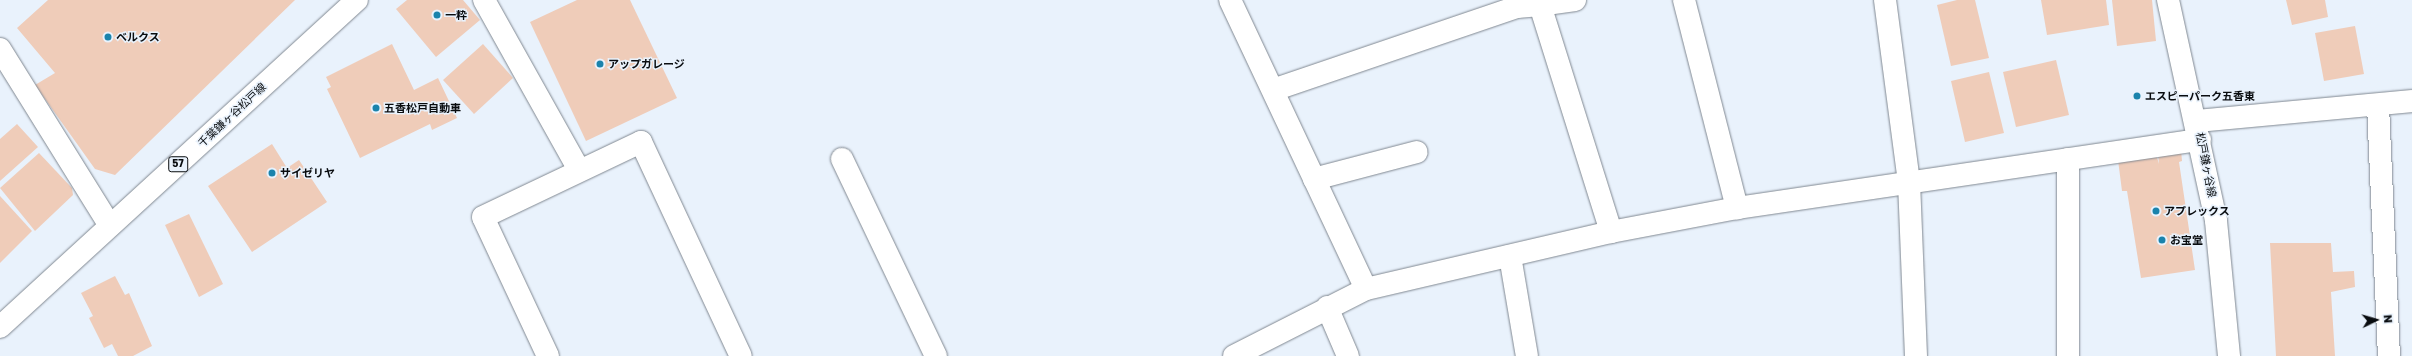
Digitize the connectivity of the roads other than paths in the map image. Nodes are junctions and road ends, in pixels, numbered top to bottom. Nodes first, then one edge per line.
1 (357, 0) edge
2 (484, 0) edge
3 (1230, 0) edge
4 (1575, 0) edge
5 (1684, 0) edge
6 (1885, 0) edge
7 (2168, 0) edge
8 (1540, 5) junction
9 (0, 49) edge
10 (1273, 90) junction
11 (2412, 101) edge
12 (2378, 105) junction
13 (2199, 130) junction
14 (1417, 152) dead end
15 (842, 159) dead end
16 (2068, 159) junction
17 (579, 170) junction
18 (1314, 180) junction
19 (1909, 182) junction
20 (1736, 208) junction
21 (110, 226) junction
22 (1611, 232) junction
23 (1510, 256) junction
24 (1366, 289) junction
25 (1327, 307) junction
26 (0, 327) edge
27 (548, 356) edge
28 (741, 356) edge
29 (936, 356) edge
30 (1234, 356) edge
31 (1348, 356) edge
32 (1527, 356) edge
33 (1916, 356) edge
34 (2068, 356) edge
35 (2229, 356) edge
36 (2389, 356) edge

1 - 21 street, 千葉鎌ヶ谷松戸線 / 57
2 - 17 street
3 - 10 street
4 - 8 street
5 - 20 street
6 - 19 street
7 - 13 street, 松戸鎌ヶ谷線
8 - 10 street
8 - 22 street
9 - 21 street
10 - 18 street
11 - 12 street
12 - 13 street
12 - 36 street
13 - 16 street
13 - 35 street, 松戸鎌ヶ谷線
14 - 18 street
15 - 29 street
16 - 19 street
16 - 34 street
17 - 27 street
17 - 28 street
18 - 24 street
19 - 20 street
19 - 33 street
20 - 22 street
21 - 26 street, 千葉鎌ヶ谷松戸線 / 57
22 - 23 street
23 - 24 street
23 - 32 street
24 - 25 street
25 - 30 street
25 - 31 street

